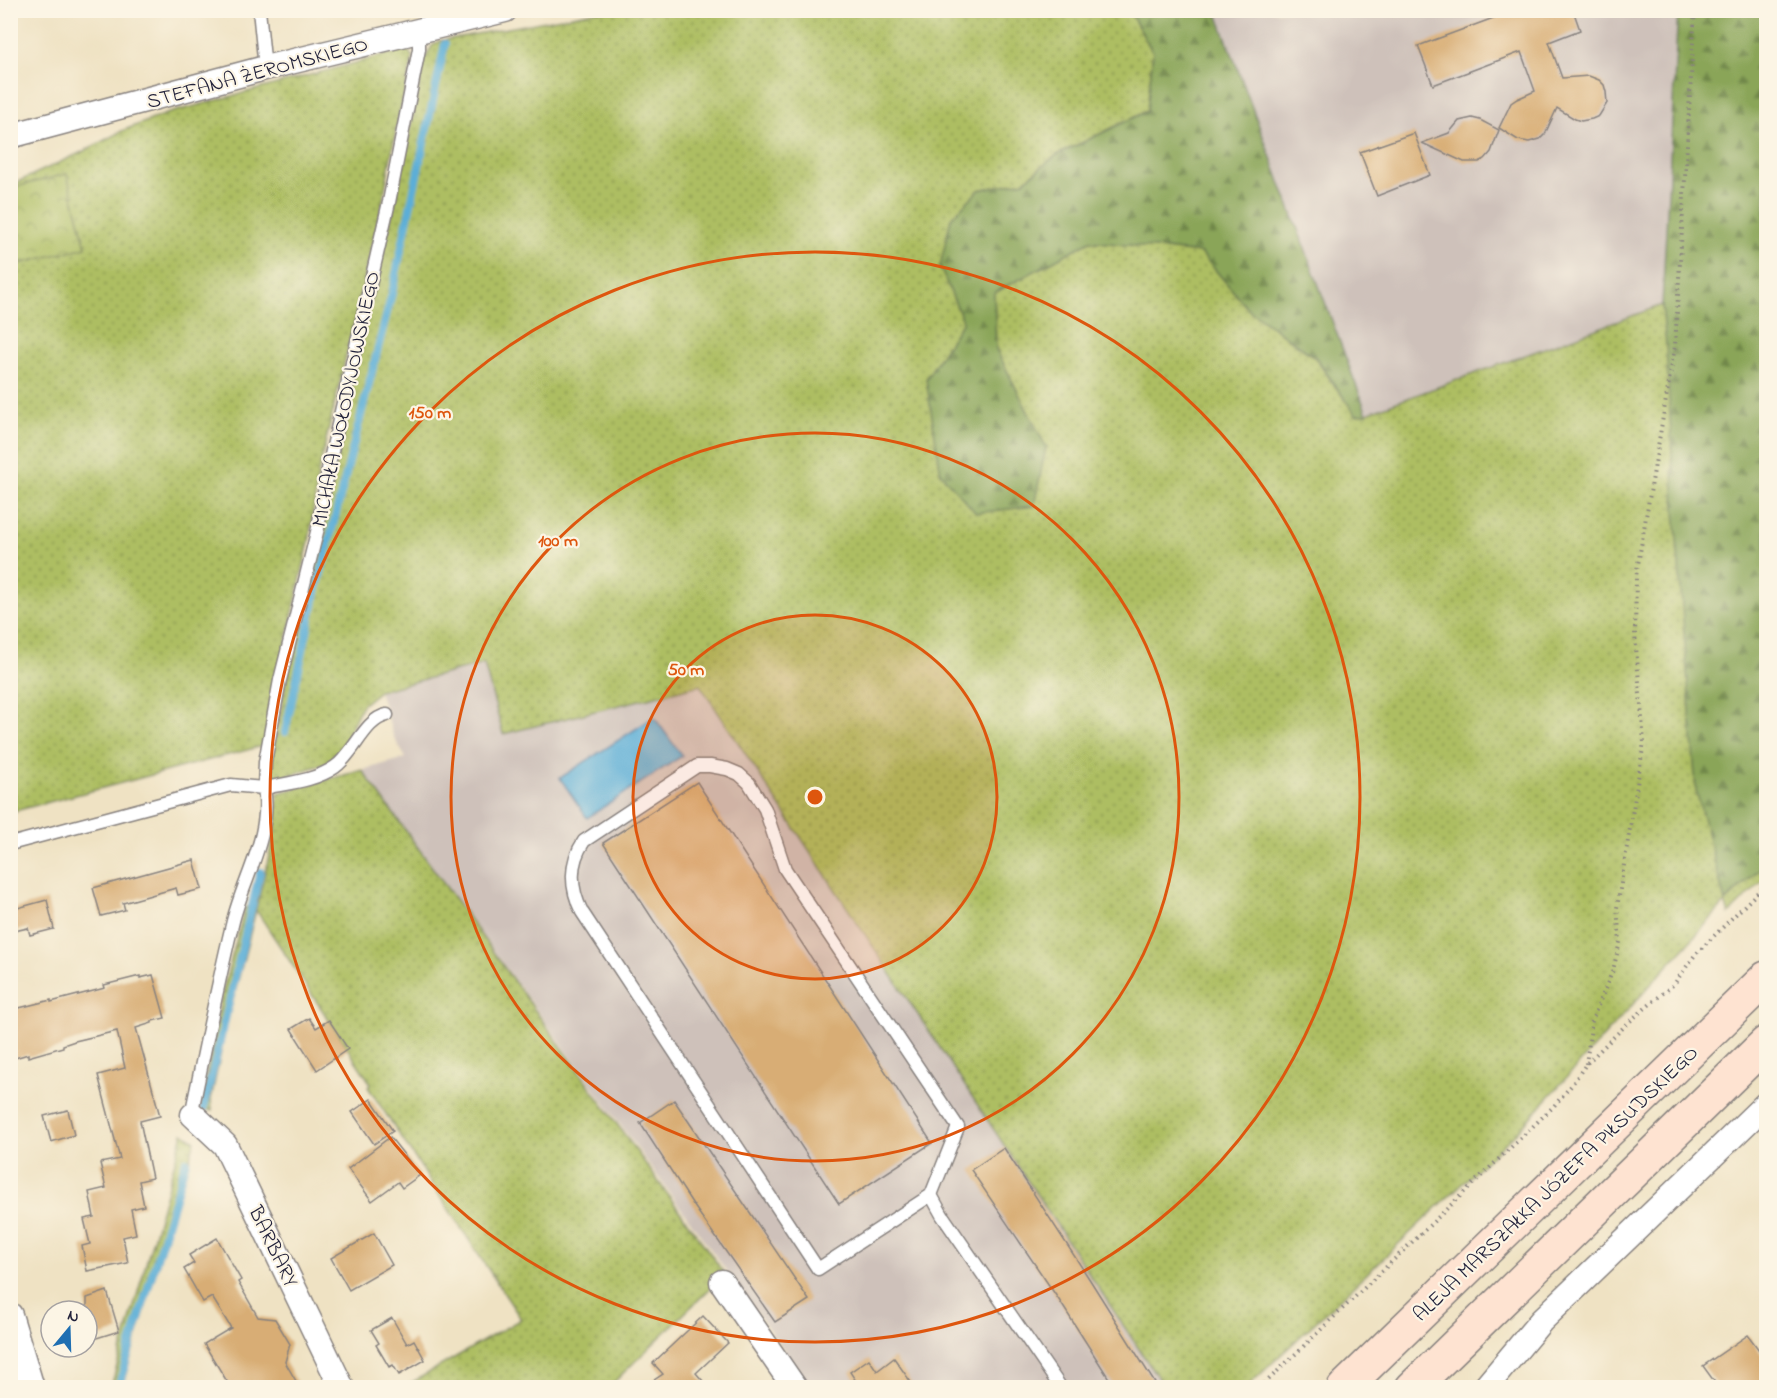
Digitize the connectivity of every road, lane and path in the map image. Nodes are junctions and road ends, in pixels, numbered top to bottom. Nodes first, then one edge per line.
1 (259, 10) edge
2 (505, 10) edge
3 (1695, 10) edge
4 (421, 20) edge
5 (265, 68) junction
6 (10, 136) edge
7 (387, 714) dead end
8 (264, 788) junction
9 (10, 843) edge
10 (1767, 884) edge
11 (1767, 978) edge
12 (1767, 1044) edge
13 (1586, 1064) junction
14 (1767, 1104) edge
15 (193, 1115) joint
16 (931, 1195) junction
17 (722, 1282) dead end
18 (10, 1315) edge
19 (33, 1388) edge
20 (342, 1388) edge
21 (795, 1388) edge
22 (1061, 1388) edge
23 (1260, 1388) edge
24 (1344, 1388) edge
25 (1413, 1388) edge
26 (1485, 1388) edge

1 - 5 lane
2 - 4 street, STEFANA ŻEROMSKIEGO
3 - 13 path
4 - 5 street, STEFANA ŻEROMSKIEGO
4 - 8 lane, MICHAŁA WOŁODYJOWSKIEGO
5 - 6 street, STEFANA ŻEROMSKIEGO
7 - 8 lane
8 - 9 lane
8 - 15 lane, MICHAŁA WOŁODYJOWSKIEGO
10 - 13 path
11 - 24 main road, ALEJA MARSZAŁKA JÓZEFA PIŁSUDSKIEGO
12 - 25 main road
13 - 23 path
14 - 26 street
15 - 20 street, BARBARY
16 - 16 lane
16 - 22 lane
17 - 21 street
18 - 19 street

